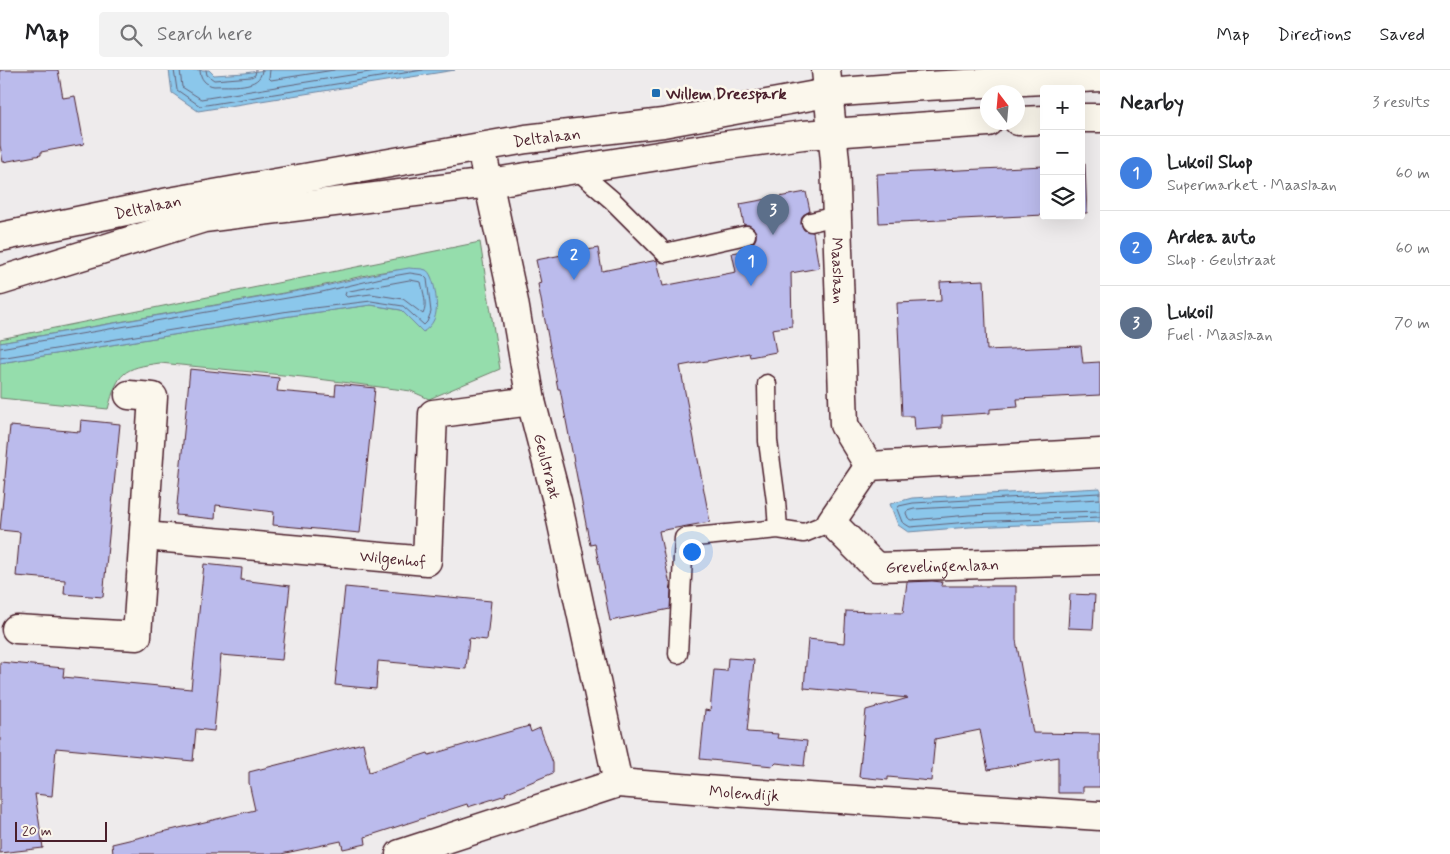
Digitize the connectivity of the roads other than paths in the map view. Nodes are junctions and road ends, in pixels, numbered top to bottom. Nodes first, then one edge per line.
1 (1100, 77) edge
2 (827, 81) edge
3 (1085, 118) edge
4 (1100, 118) edge
5 (1040, 120) edge
6 (1025, 121) edge
7 (980, 123) edge
8 (833, 134) junction
9 (481, 148) junction
10 (576, 169) junction
11 (489, 183) junction
12 (746, 235) dead end
13 (0, 237) edge
14 (0, 281) edge
15 (767, 384) dead end
16 (129, 395) dead end
17 (531, 401) junction
18 (1100, 454) edge
19 (870, 466) junction
20 (831, 522) junction
21 (778, 529) junction
22 (144, 536) junction
23 (1100, 561) edge
24 (16, 629) dead end
25 (678, 654) dead end
26 (618, 783) junction
27 (1100, 816) edge
28 (400, 854) edge

1 - 2 street, Deltalaan
2 - 8 street, Maaslaan
2 - 9 street, Deltalaan
3 - 4 street
5 - 6 street
7 - 8 street, Deltalaan
8 - 10 street, Deltalaan
8 - 19 street, Maaslaan
9 - 11 street, Geulstraat
9 - 13 street, Deltalaan
10 - 11 street, Deltalaan
10 - 12 lane
11 - 14 street, Deltalaan
11 - 17 street, Geulstraat
15 - 21 lane
16 - 22 street
17 - 22 street, Wilgenhof
17 - 26 street, Geulstraat
18 - 19 street
19 - 20 street
20 - 21 lane
20 - 23 street, Grevelingenlaan
21 - 25 lane
22 - 24 street
26 - 27 street, Molendijk
26 - 28 street, Molendijk

